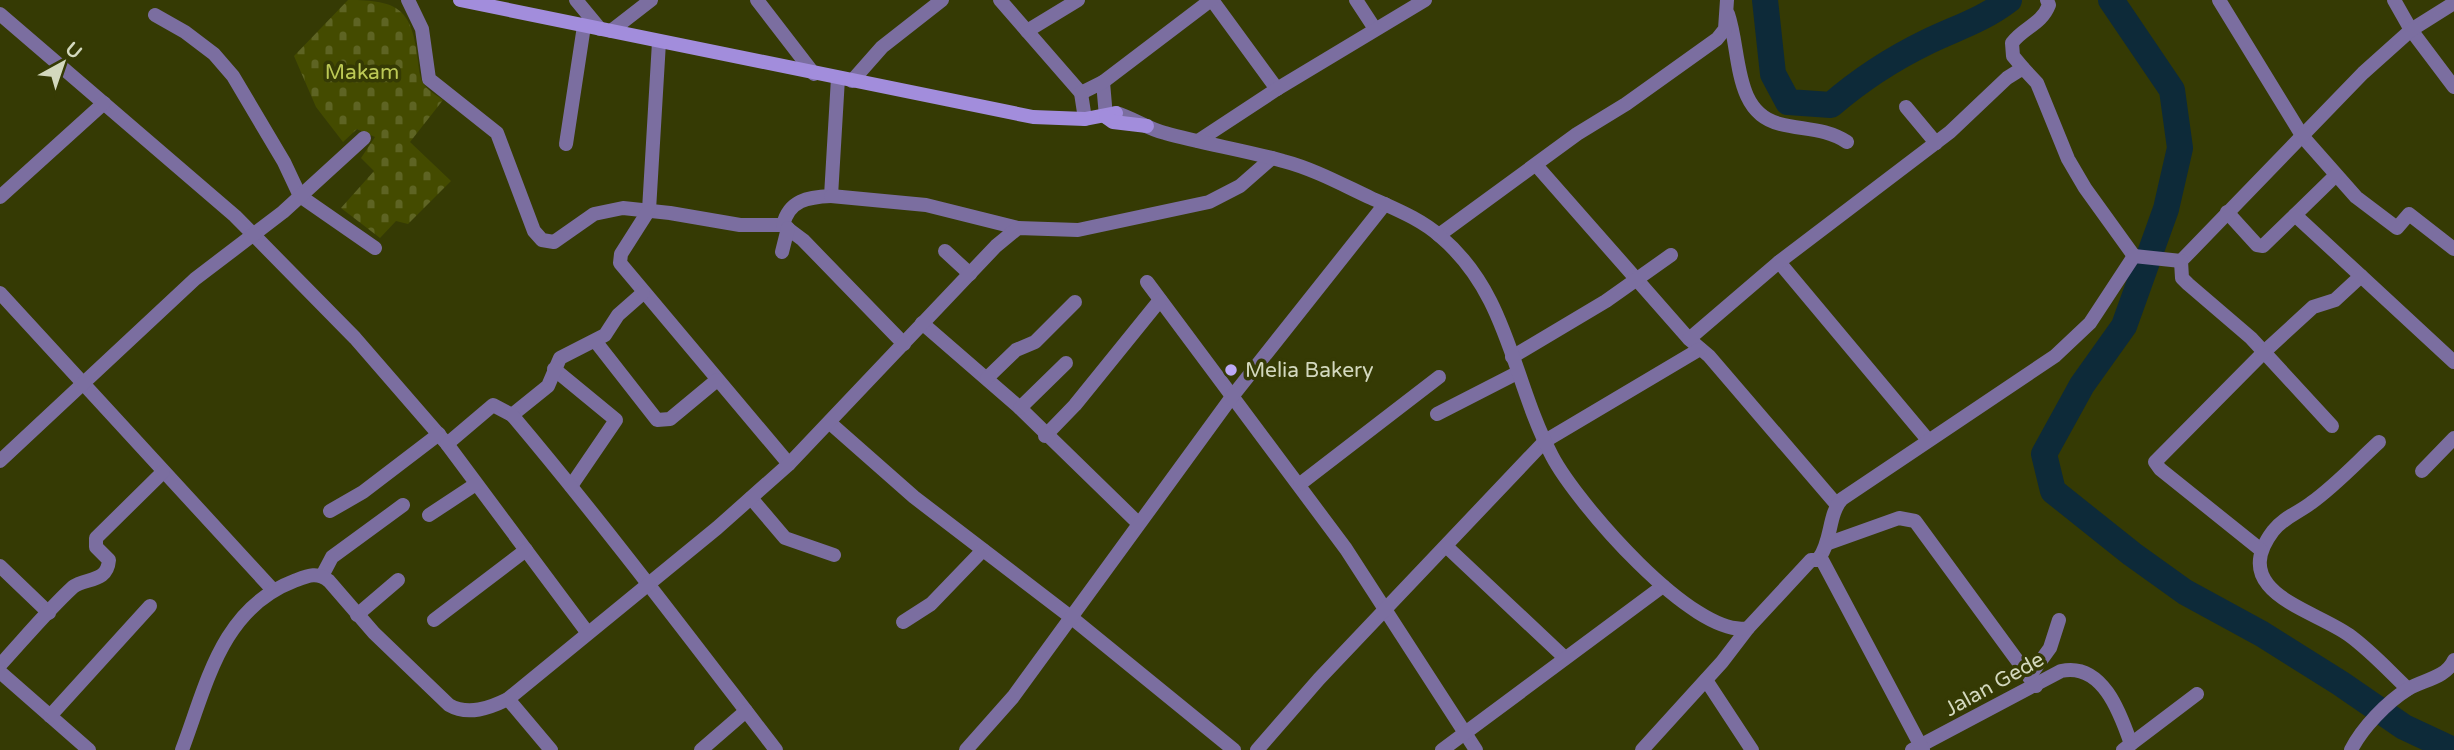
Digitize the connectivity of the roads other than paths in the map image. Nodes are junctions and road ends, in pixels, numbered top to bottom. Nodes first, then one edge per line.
1 (408, 0) edge
2 (460, 0) edge
3 (576, 0) edge
4 (651, 0) edge
5 (757, 0) edge
6 (942, 0) edge
7 (1000, 0) edge
8 (1078, 0) edge
9 (1211, 0) edge
10 (1356, 0) edge
11 (1425, 0) edge
12 (2047, 0) edge
13 (2219, 0) edge
14 (2394, 0) edge
15 (2454, 3) edge
16 (1727, 6) edge
17 (0, 14) edge
18 (634, 14) junction
19 (155, 15) dead end
20 (583, 26) junction
21 (1375, 29) junction
22 (605, 30) junction
23 (2411, 30) junction
24 (1027, 31) junction
25 (634, 36) junction
26 (659, 41) junction
27 (2023, 68) junction
28 (814, 74) junction
29 (845, 80) junction
30 (1103, 82) junction
31 (2454, 87) edge
32 (1277, 89) junction
33 (1081, 93) junction
34 (104, 103) junction
35 (1906, 107) dead end
36 (1111, 115) junction
37 (1085, 119) junction
38 (1147, 126) joint
39 (2303, 136) junction
40 (364, 138) dead end
41 (1198, 141) junction
42 (1847, 142) dead end
43 (1936, 143) junction
44 (566, 144) dead end
45 (1272, 158) junction
46 (1536, 165) junction
47 (2335, 176) junction
48 (300, 196) junction
49 (831, 196) junction
50 (0, 197) edge
51 (1385, 205) junction
52 (649, 210) junction
53 (2227, 212) junction
54 (2295, 215) junction
55 (786, 226) junction
56 (1018, 228) junction
57 (253, 233) junction
58 (1439, 235) junction
59 (375, 248) dead end
60 (2454, 248) edge
61 (945, 251) dead end
62 (782, 252) dead end
63 (1671, 255) dead end
64 (2136, 256) junction
65 (2177, 261) junction
66 (1779, 262) junction
67 (970, 274) junction
68 (2361, 276) junction
69 (1637, 279) junction
70 (1147, 282) dead end
71 (0, 293) edge
72 (642, 293) junction
73 (1160, 300) junction
74 (1075, 302) dead end
75 (922, 323) junction
76 (1689, 339) junction
77 (596, 342) junction
78 (904, 344) junction
79 (1700, 349) junction
80 (2264, 352) junction
81 (1512, 357) junction
82 (2454, 362) edge
83 (1066, 363) dead end
84 (554, 369) junction
85 (1517, 373) junction
86 (1439, 377) dead end
87 (987, 378) junction
88 (717, 380) junction
89 (83, 381) junction
90 (1231, 398) junction
91 (1020, 408) junction
92 (1437, 414) dead end
93 (512, 415) junction
94 (830, 423) junction
95 (2332, 426) dead end
96 (1045, 436) junction
97 (2454, 438) edge
98 (443, 439) junction
99 (1928, 440) junction
100 (1545, 441) junction
101 (2379, 442) dead end
102 (0, 461) edge
103 (789, 464) junction
104 (2422, 471) dead end
105 (163, 472) junction
106 (476, 484) junction
107 (1300, 484) junction
108 (571, 486) junction
109 (751, 498) junction
110 (403, 505) dead end
111 (1837, 505) junction
112 (330, 511) dead end
113 (429, 515) dead end
114 (1138, 523) junction
115 (1829, 544) junction
116 (1447, 547) junction
117 (526, 550) junction
118 (983, 550) junction
119 (2261, 550) junction
120 (834, 555) dead end
121 (1819, 558) junction
122 (0, 566) edge
123 (322, 576) junction
124 (398, 580) dead end
125 (646, 584) junction
126 (1662, 586) junction
127 (273, 590) junction
128 (150, 606) dead end
129 (1387, 609) junction
130 (49, 613) junction
131 (357, 615) junction
132 (1072, 618) junction
133 (433, 620) dead end
134 (2059, 620) dead end
135 (902, 622) dead end
136 (1748, 628) junction
137 (587, 632) junction
138 (1564, 657) junction
139 (2454, 660) edge
140 (0, 665) edge
141 (0, 672) edge
142 (1706, 680) junction
143 (2032, 682) junction
144 (2406, 691) junction
145 (2197, 694) dead end
146 (508, 699) junction
147 (746, 711) junction
148 (50, 716) junction
149 (1465, 732) junction
150 (81, 747) edge
151 (2127, 747) edge
152 (1919, 749) edge
153 (182, 750) edge
154 (551, 750) edge
155 (701, 750) edge
156 (776, 750) edge
157 (966, 750) edge
158 (1233, 750) edge
159 (1257, 750) edge
160 (1442, 750) edge
161 (1476, 750) edge
162 (1642, 750) edge
163 (1752, 750) edge
164 (2351, 750) edge

1 - 52 street
2 - 20 main road
3 - 22 street
4 - 18 street
5 - 28 street
6 - 29 street
7 - 24 street
8 - 24 street
9 - 30 street
9 - 32 street
10 - 21 street
11 - 21 street
12 - 27 street
13 - 39 street
14 - 23 street
15 - 23 street
16 - 42 street
16 - 46 street
17 - 34 street
18 - 22 street
18 - 25 street
19 - 48 street
20 - 22 main road
20 - 44 street
21 - 32 street
22 - 25 main road
23 - 31 street
23 - 39 street
24 - 33 street
25 - 26 main road
26 - 28 main road
26 - 52 street
27 - 43 street
27 - 64 street
28 - 29 main road
29 - 37 main road
29 - 49 street
30 - 33 street
30 - 36 street
32 - 41 street
33 - 37 street
34 - 50 street
34 - 57 street
35 - 43 street
36 - 37 main road
36 - 38 main road
38 - 41 street
39 - 47 street
39 - 53 street
40 - 48 street
41 - 45 street
43 - 66 street
45 - 51 street
45 - 56 street
46 - 58 street
46 - 69 street
47 - 54 street
47 - 60 street
48 - 57 street
48 - 59 street
49 - 55 street
49 - 56 street
51 - 58 street
51 - 90 street
52 - 55 street
52 - 72 street
53 - 54 street
53 - 65 street
54 - 68 street
55 - 62 street
55 - 78 street
56 - 67 street
57 - 89 street
57 - 98 street
58 - 81 street
61 - 67 street
63 - 69 street
64 - 65 street
64 - 99 street
65 - 80 street
66 - 76 street
66 - 99 street
67 - 75 street
68 - 80 street
68 - 82 street
69 - 76 street
69 - 81 street
70 - 73 street
71 - 89 street
72 - 77 street
72 - 88 street
73 - 90 street
73 - 96 street
74 - 87 street
75 - 78 street
75 - 87 street
76 - 79 street
77 - 84 street
77 - 88 street
78 - 94 street
79 - 100 street
79 - 111 street
80 - 95 street
80 - 119 street
81 - 85 street
83 - 91 street
84 - 93 street
84 - 108 street
85 - 92 street
85 - 100 street
86 - 107 street
87 - 91 street
88 - 103 street
89 - 102 street
89 - 105 street
90 - 107 street
90 - 114 street
91 - 96 street
93 - 98 street
93 - 108 street
94 - 103 street
94 - 118 street
96 - 114 street
97 - 104 street
98 - 106 street
98 - 112 street
99 - 111 street
100 - 116 street
100 - 126 street
101 - 119 street
103 - 109 street
105 - 127 street
105 - 130 street
106 - 113 street
106 - 117 street
107 - 129 street
108 - 125 street
109 - 120 street
109 - 125 street
110 - 123 street
111 - 115 street
114 - 132 street
115 - 121 street
115 - 143 street
116 - 129 street
116 - 138 street
117 - 133 street
117 - 137 street
118 - 132 street
118 - 135 street
119 - 144 street
121 - 136 street
121 - 152 street
122 - 130 street
123 - 127 street
123 - 131 street
124 - 131 street
125 - 137 street
125 - 147 street
126 - 136 street
126 - 138 street
127 - 153 street
128 - 148 street
129 - 149 street
129 - 159 street
130 - 140 street
131 - 146 street
132 - 157 street
132 - 158 street
134 - 143 street
136 - 142 street
137 - 146 street
138 - 149 street
139 - 144 street
141 - 148 street
142 - 162 street
142 - 163 street
143 - 151 street, Jalan Gede
143 - 152 street, Jalan Gede
144 - 164 street
145 - 151 street
146 - 154 street
147 - 155 street
147 - 156 street
148 - 150 street
149 - 160 street
149 - 161 street

